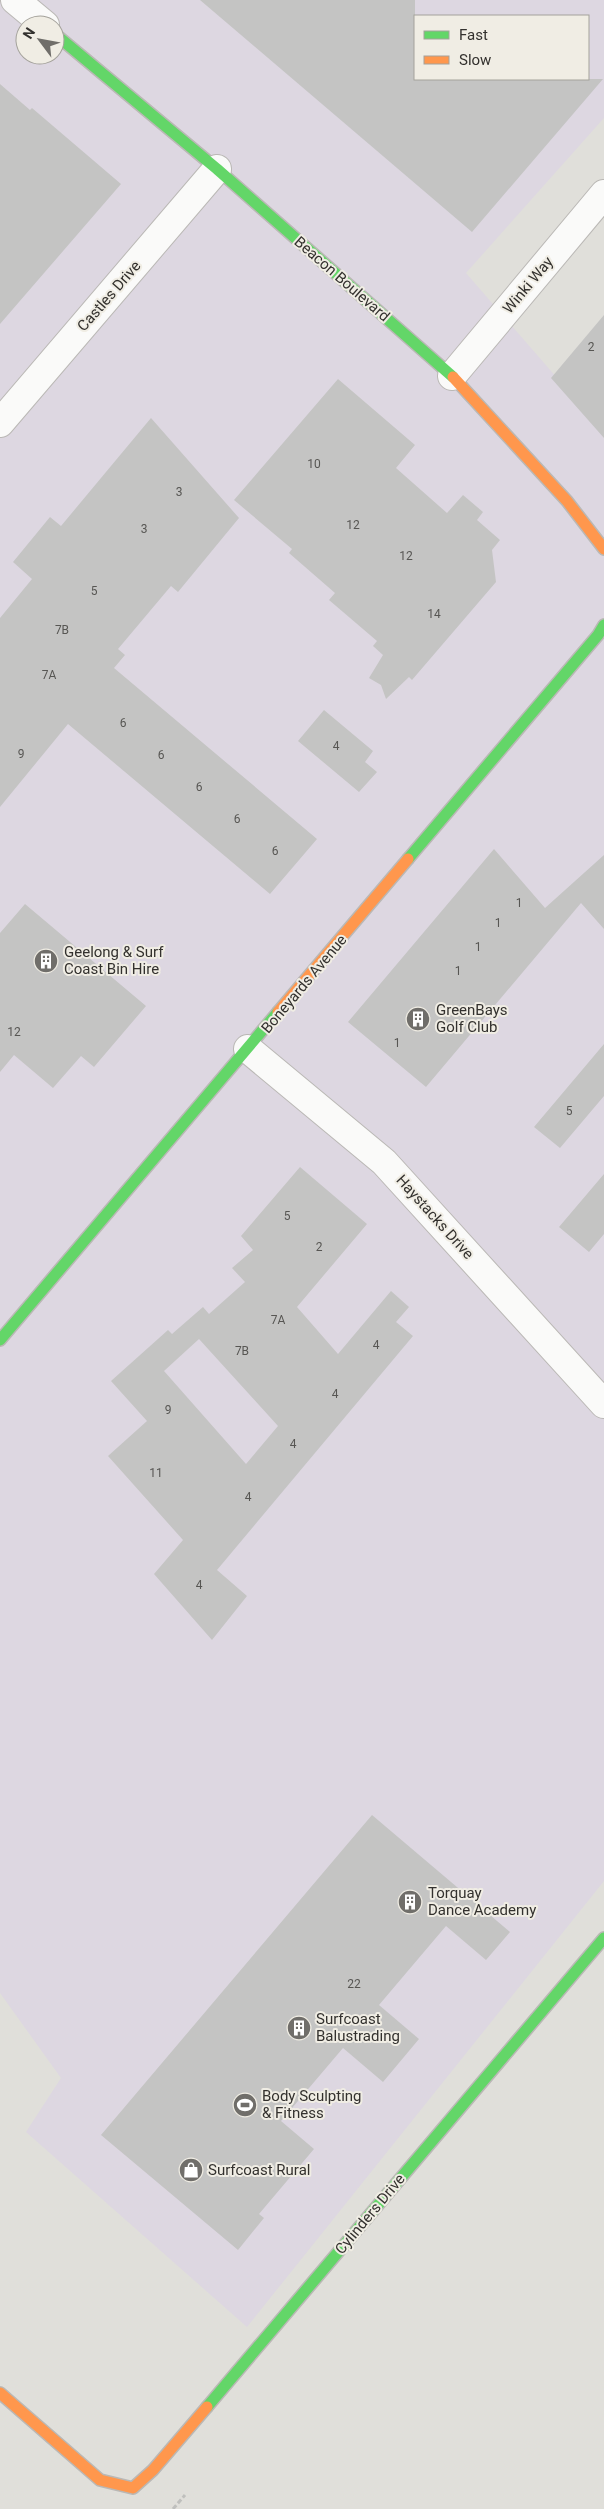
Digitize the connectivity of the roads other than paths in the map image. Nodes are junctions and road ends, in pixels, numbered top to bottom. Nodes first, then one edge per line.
1 (15, 0) edge
2 (32, 15) edge
3 (65, 42) edge
4 (217, 169) junction
5 (604, 194) edge
6 (452, 376) junction
7 (0, 423) edge
8 (604, 549) edge
9 (604, 625) edge
10 (248, 1049) junction
11 (0, 1340) edge
12 (604, 1404) edge
13 (604, 1938) edge
14 (0, 2393) edge

1 - 2 street
3 - 4 street, Beacon Boulevard
4 - 6 street, Beacon Boulevard
4 - 7 street, Castles Drive
5 - 6 street, Winki Way
6 - 8 street, Beacon Boulevard
9 - 10 street, Boneyards Avenue
10 - 11 street, Boneyards Avenue
10 - 12 street, Haystacks Drive
13 - 14 street, Cylinders Drive

